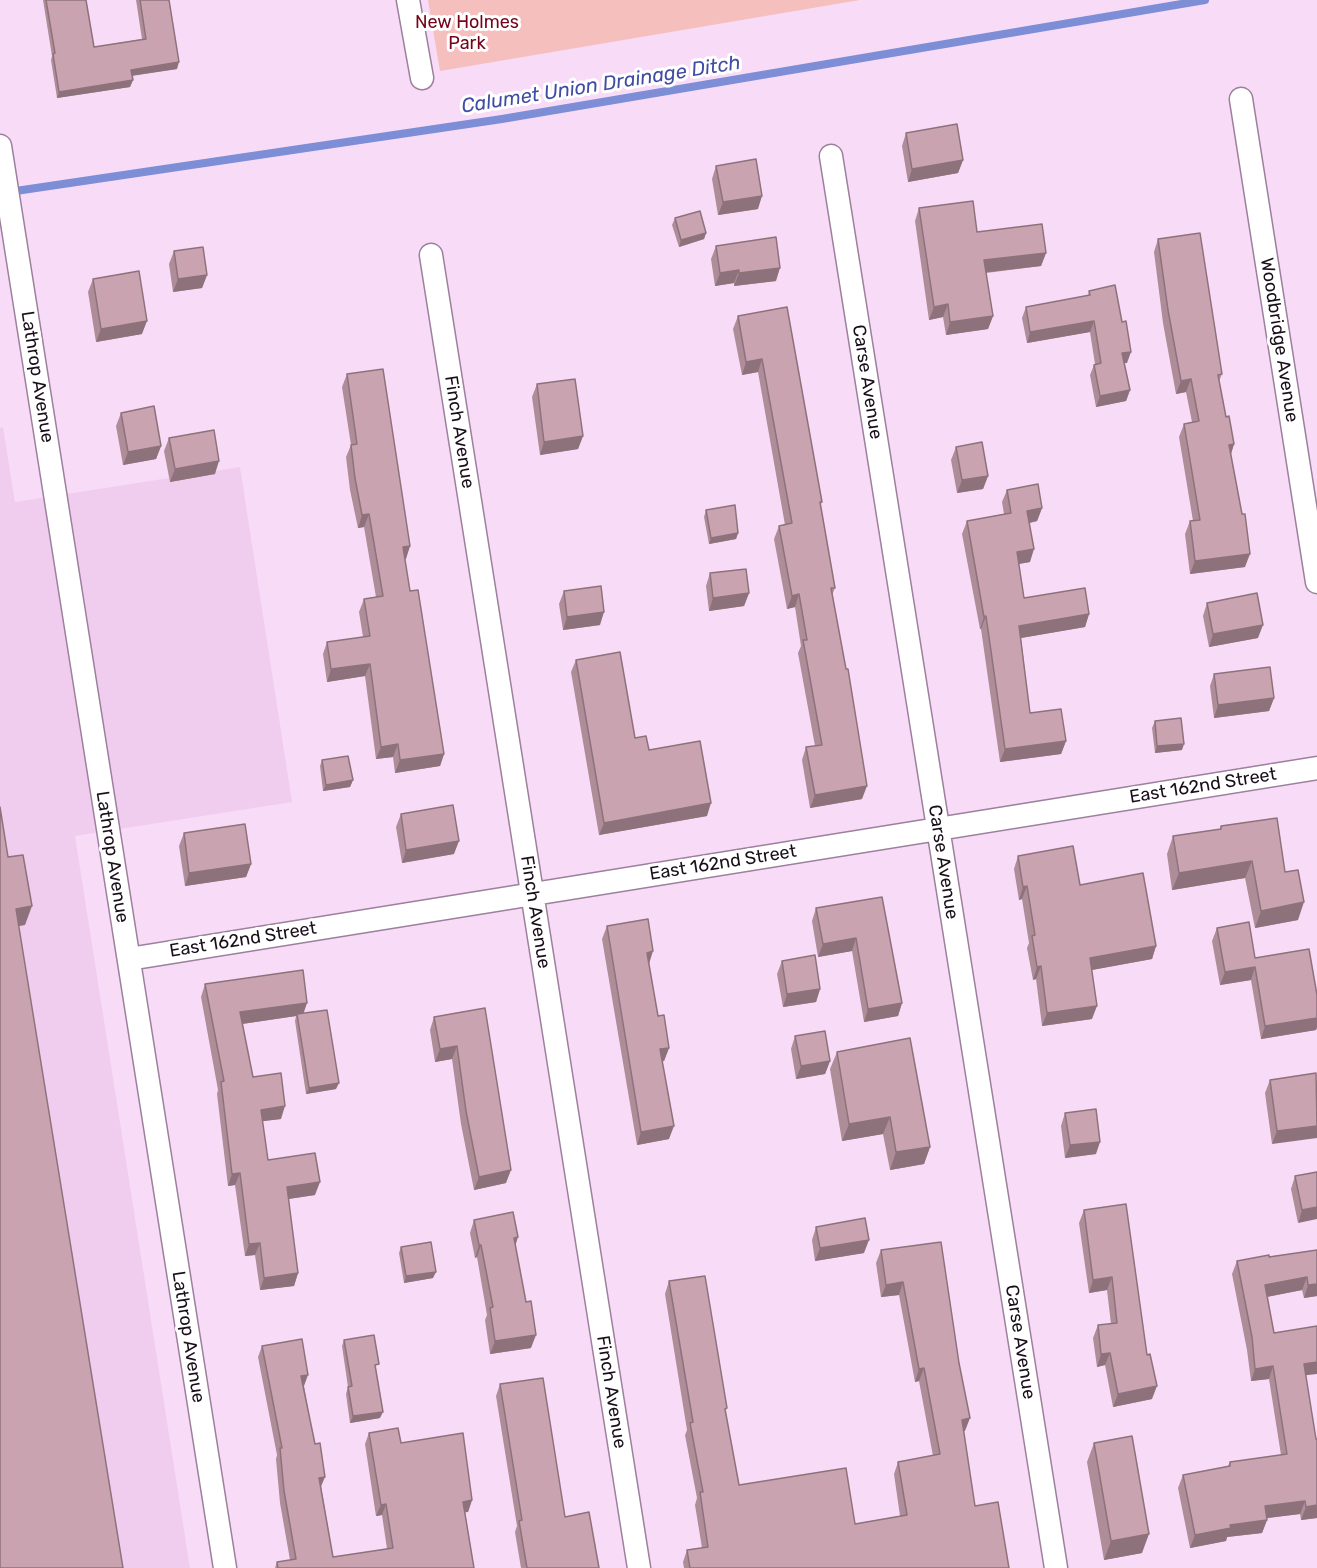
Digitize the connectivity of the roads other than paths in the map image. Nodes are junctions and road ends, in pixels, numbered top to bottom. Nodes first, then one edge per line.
1 (408, 0) edge
2 (422, 78) dead end
3 (1240, 99) dead end
4 (0, 146) edge
5 (831, 156) dead end
6 (431, 255) dead end
7 (1317, 582) edge
8 (1317, 768) edge
9 (938, 829) junction
10 (532, 894) junction
11 (129, 959) junction
12 (225, 1568) edge
13 (639, 1568) edge
14 (1056, 1568) edge

1 - 2 street
3 - 7 street, Woodbridge Avenue
4 - 11 street, Lathrop Avenue
5 - 9 street, Carse Avenue
6 - 10 street, Finch Avenue
8 - 9 street, East 162nd Street
9 - 10 street, East 162nd Street
9 - 14 street, Carse Avenue
10 - 11 street, East 162nd Street
10 - 13 street, Finch Avenue
11 - 12 street, Lathrop Avenue

